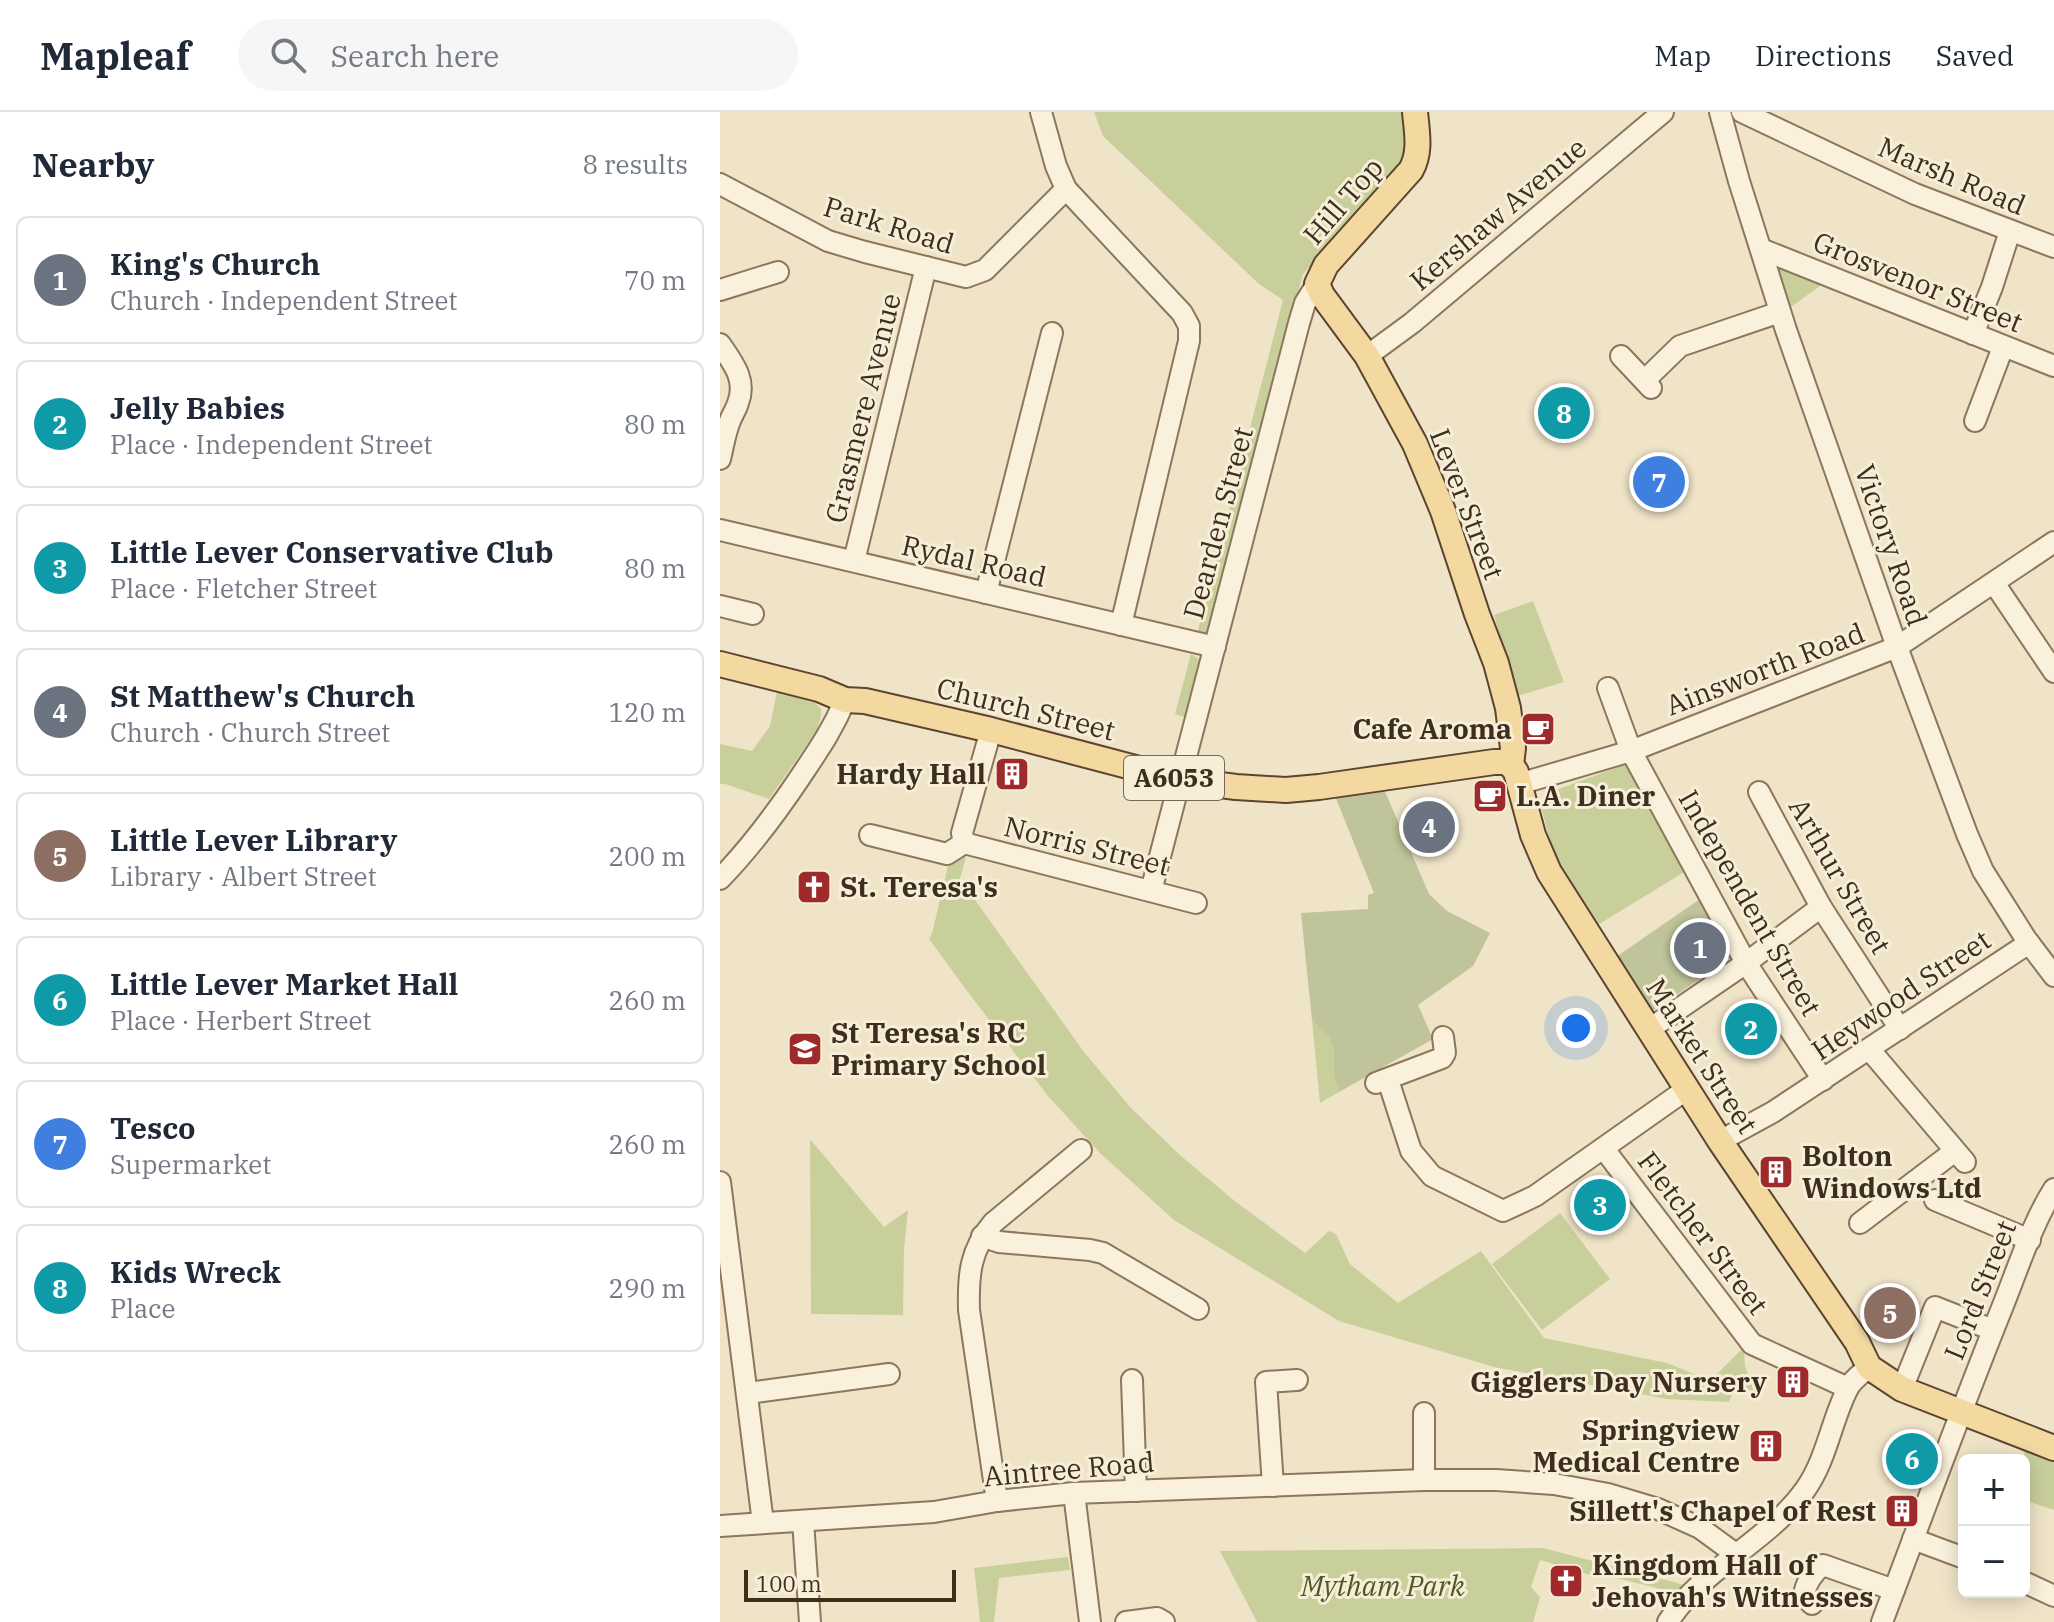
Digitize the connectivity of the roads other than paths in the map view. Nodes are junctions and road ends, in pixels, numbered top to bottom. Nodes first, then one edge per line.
1 (1041, 112) edge
2 (1415, 112) edge
3 (1663, 112) edge
4 (1720, 112) edge
5 (1742, 112) edge
6 (720, 184) edge
7 (1066, 189) junction
8 (2010, 231) junction
9 (2054, 247) edge
10 (1761, 249) junction
11 (926, 267) junction
12 (1317, 284) junction
13 (720, 290) edge
14 (771, 297) dead end
15 (1780, 312) junction
16 (1052, 333) dead end
17 (1973, 334) junction
18 (720, 344) edge
19 (2003, 347) junction
20 (1367, 356) junction
21 (1621, 356) dead end
22 (2054, 366) edge
23 (1975, 421) dead end
24 (720, 459) edge
25 (720, 530) edge
26 (2054, 542) edge
27 (854, 561) junction
28 (1994, 583) junction
29 (986, 593) junction
30 (720, 606) edge
31 (753, 614) dead end
32 (1121, 625) junction
33 (1215, 647) junction
34 (1897, 647) junction
35 (720, 664) edge
36 (2054, 672) edge
37 (1608, 688) dead end
38 (845, 700) junction
39 (991, 730) junction
40 (1631, 751) junction
41 (1515, 775) junction
42 (1181, 780) junction
43 (1759, 792) dead end
44 (881, 843) dead end
45 (964, 843) junction
46 (720, 879) edge
47 (1151, 891) junction
48 (1196, 903) dead end
49 (1821, 907) junction
50 (2029, 943) junction
51 (1746, 963) junction
52 (2054, 976) edge
53 (1900, 1029) junction
54 (1648, 1030) junction
55 (1443, 1037) dead end
56 (1869, 1049) junction
57 (1823, 1080) junction
58 (1687, 1089) junction
59 (1720, 1141) junction
60 (1604, 1149) junction
61 (1081, 1150) dead end
62 (720, 1182) edge
63 (2054, 1189) edge
64 (1947, 1201) dead end
65 (1860, 1223) dead end
66 (982, 1236) junction
67 (2030, 1240) junction
68 (1198, 1309) dead end
69 (1993, 1330) junction
70 (1869, 1367) junction
71 (889, 1374) dead end
72 (1132, 1380) dead end
73 (1297, 1380) dead end
74 (1848, 1388) junction
75 (1902, 1389) junction
76 (748, 1393) junction
77 (1424, 1413) dead end
78 (1960, 1413) junction
79 (2054, 1448) edge
80 (1424, 1480) junction
81 (1273, 1486) junction
82 (1136, 1491) junction
83 (1074, 1493) junction
84 (997, 1501) junction
85 (803, 1521) junction
86 (763, 1523) junction
87 (720, 1526) edge
88 (1913, 1539) junction
89 (1737, 1555) junction
90 (1958, 1556) edge
91 (2030, 1585) edge
92 (1894, 1590) junction
93 (2054, 1596) edge
94 (1812, 1604) dead end
95 (810, 1622) edge
96 (1090, 1622) edge
97 (1126, 1622) edge
98 (1164, 1622) edge
99 (1668, 1622) edge
100 (1882, 1622) edge

1 - 7 street
2 - 12 main road, Hill Top
3 - 20 street, Kershaw Avenue
4 - 10 street, Victory Road
5 - 8 street, Marsh Road
6 - 11 street, Park Road
7 - 11 street, Park Road
7 - 32 street
8 - 9 street, Marsh Road
8 - 17 street
10 - 15 street, Victory Road
10 - 17 street, Grosvenor Street
11 - 27 street, Grasmere Avenue
12 - 20 main road, Lever Street
12 - 33 street, Dearden Street
13 - 14 street
15 - 21 street
15 - 34 street, Victory Road
16 - 29 street
17 - 19 street, Grosvenor Street
18 - 24 street
19 - 22 street, Grosvenor Street
19 - 23 street
20 - 41 main road, Lever Street
25 - 27 street, Rydal Road
26 - 28 street, Ainsworth Road
27 - 29 street, Rydal Road
28 - 34 street, Ainsworth Road
28 - 36 street
29 - 32 street, Rydal Road
30 - 31 street
32 - 33 street, Rydal Road
33 - 42 street, Dearden Street
34 - 40 street, Ainsworth Road
34 - 50 street, Victory Road
35 - 38 main road, Church Street / A6053
37 - 40 street, Independent Street
38 - 39 main road, Church Street / A6053
38 - 46 street
39 - 42 main road, Church Street / A6053
39 - 45 street
40 - 41 street, Ainsworth Road
40 - 51 street, Independent Street
41 - 42 main road, Church Street / A6053
41 - 54 main road, Market Street
42 - 47 street, Dearden Street
43 - 49 street, Arthur Street
44 - 45 street
45 - 47 street, Norris Street
47 - 48 street, Norris Street
49 - 51 street
49 - 53 street, Arthur Street
50 - 52 street, Victory Road
50 - 53 street, Heywood Street
51 - 54 street
51 - 57 street, Independent Street
53 - 56 street, Heywood Street
54 - 58 main road, Market Street
55 - 60 street
56 - 57 street, Heywood Street
56 - 65 street
57 - 59 street, Heywood Street
58 - 59 main road, Market Street
58 - 60 street
59 - 70 main road, Market Street
60 - 74 street, Fletcher Street
61 - 66 street
62 - 76 street
63 - 67 street, Lord Street
64 - 67 street
66 - 68 street
66 - 84 street
67 - 69 street, Lord Street
69 - 75 street
69 - 78 street, Lord Street
70 - 74 street
70 - 75 main road
71 - 76 street
72 - 82 street
73 - 81 street
74 - 89 street
75 - 78 main road
76 - 86 street
77 - 80 street
78 - 79 main road
78 - 88 street, Lord Street
80 - 81 street, Aintree Road
80 - 89 street, Aintree Road
81 - 82 street, Aintree Road
82 - 83 street, Aintree Road
83 - 84 street, Aintree Road
83 - 96 street
84 - 85 street, Aintree Road
85 - 86 street, Aintree Road
85 - 95 street
86 - 87 street, Aintree Road
88 - 90 street
88 - 92 street, Lord Street
89 - 99 street
91 - 93 street
92 - 94 street
92 - 100 street, Lord Street
97 - 98 street

